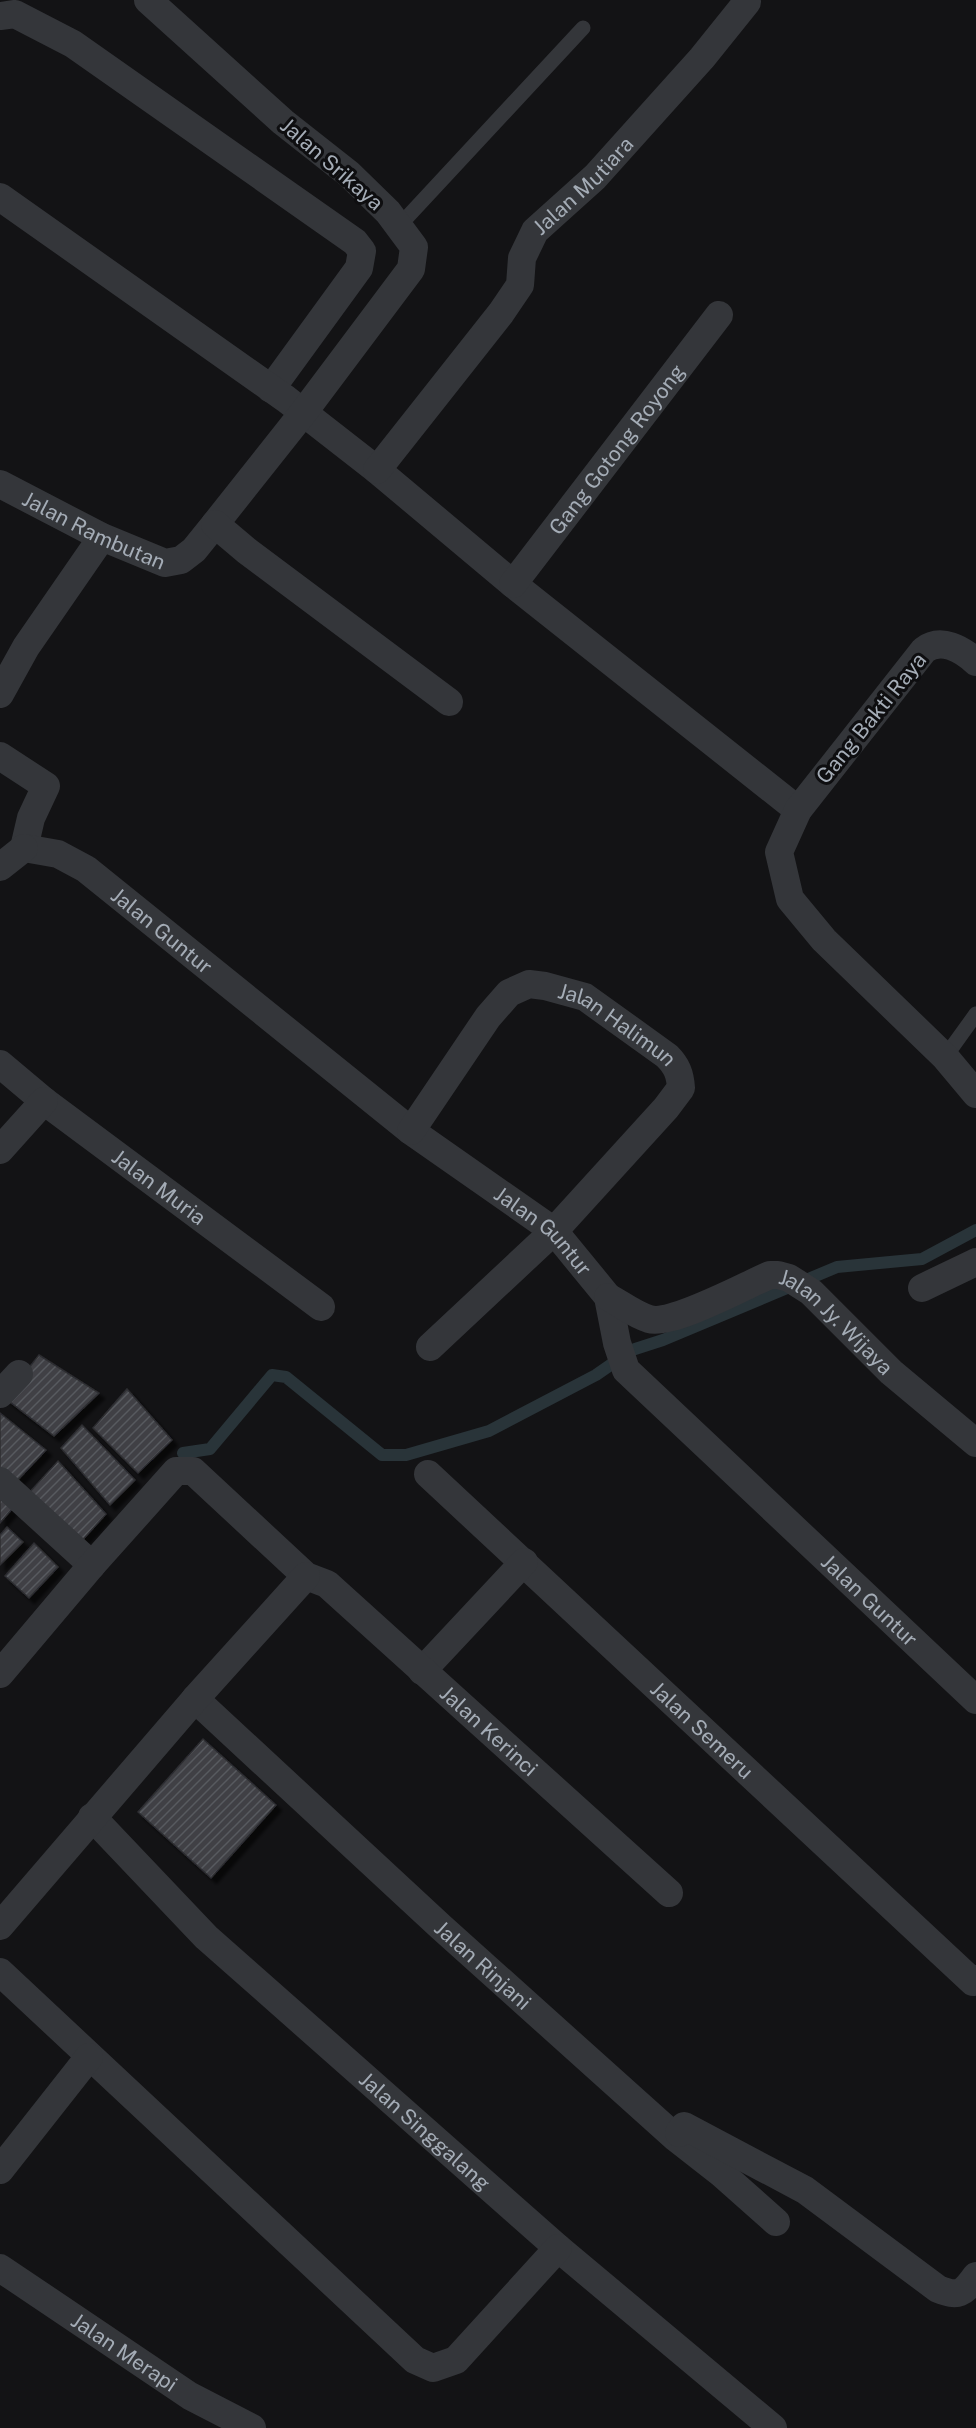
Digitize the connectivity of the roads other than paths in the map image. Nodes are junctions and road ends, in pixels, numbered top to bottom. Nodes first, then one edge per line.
1 (148, 0) edge
2 (747, 1) edge
3 (0, 16) edge
4 (584, 28) dead end
5 (0, 197) edge
6 (399, 226) junction
7 (719, 315) dead end
8 (271, 389) junction
9 (303, 413) junction
10 (377, 470) junction
11 (0, 484) edge
12 (215, 524) junction
13 (102, 537) junction
14 (513, 584) junction
15 (964, 654) edge
16 (0, 694) edge
17 (449, 702) dead end
18 (0, 756) edge
19 (798, 810) junction
20 (24, 848) junction
21 (0, 867) edge
22 (976, 1014) edge
23 (945, 1057) junction
24 (0, 1064) edge
25 (976, 1094) edge
26 (44, 1101) junction
27 (411, 1131) junction
28 (0, 1150) edge
29 (554, 1231) junction
30 (976, 1262) edge
31 (922, 1288) dead end
32 (608, 1297) junction
33 (321, 1307) dead end
34 (430, 1347) dead end
35 (976, 1443) edge
36 (428, 1474) dead end
37 (0, 1481) edge
38 (524, 1562) junction
39 (92, 1565) junction
40 (306, 1576) junction
41 (422, 1671) junction
42 (0, 1674) edge
43 (195, 1699) junction
44 (976, 1700) edge
45 (93, 1817) junction
46 (669, 1893) dead end
47 (0, 1926) edge
48 (0, 1972) edge
49 (976, 1978) edge
50 (89, 2057) junction
51 (676, 2138) junction
52 (0, 2170) edge
53 (776, 2222) dead end
54 (558, 2248) junction
55 (0, 2268) edge
56 (972, 2289) edge
57 (252, 2428) edge
58 (773, 2428) edge

1 - 6 street, Jalan Srikaya
2 - 10 street, Jalan Mutiara
3 - 8 street
4 - 6 lane
5 - 8 street
6 - 9 street, Jalan Srikaya
7 - 14 street, Gang Gotong Royong
8 - 9 street
9 - 10 street
9 - 12 street, Jalan Rambutan
10 - 14 street
11 - 13 street, Jalan Rambutan
12 - 13 street, Jalan Rambutan
12 - 17 street
13 - 16 street
14 - 19 street
15 - 19 street, Gang Bakti Raya
18 - 20 street
19 - 23 street, Gang Bakti Raya
20 - 21 street
20 - 27 street, Jalan Guntur
22 - 23 lane
23 - 25 street, Gang Bakti Raya
24 - 26 street, Jalan Muria
26 - 28 street
26 - 33 street, Jalan Muria
27 - 29 street, Jalan Guntur
27 - 29 street, Jalan Halimun
29 - 32 street, Jalan Guntur
29 - 34 street
30 - 31 street
32 - 35 street, Jalan Jy. Wijaya
32 - 44 street, Jalan Guntur
36 - 38 street, Jalan Semeru
37 - 39 street
38 - 41 street
38 - 49 street, Jalan Semeru
39 - 40 street, Jalan Kerinci
39 - 42 street, Jalan Kerinci
40 - 41 street, Jalan Kerinci
40 - 43 street
41 - 46 street, Jalan Kerinci
43 - 45 street
43 - 51 street, Jalan Rinjani
45 - 47 street
45 - 54 street, Jalan Singgalang
48 - 50 street
50 - 52 street
50 - 54 street
51 - 53 street, Jalan Rinjani
51 - 56 street
54 - 58 street, Jalan Singgalang
55 - 57 street, Jalan Merapi

